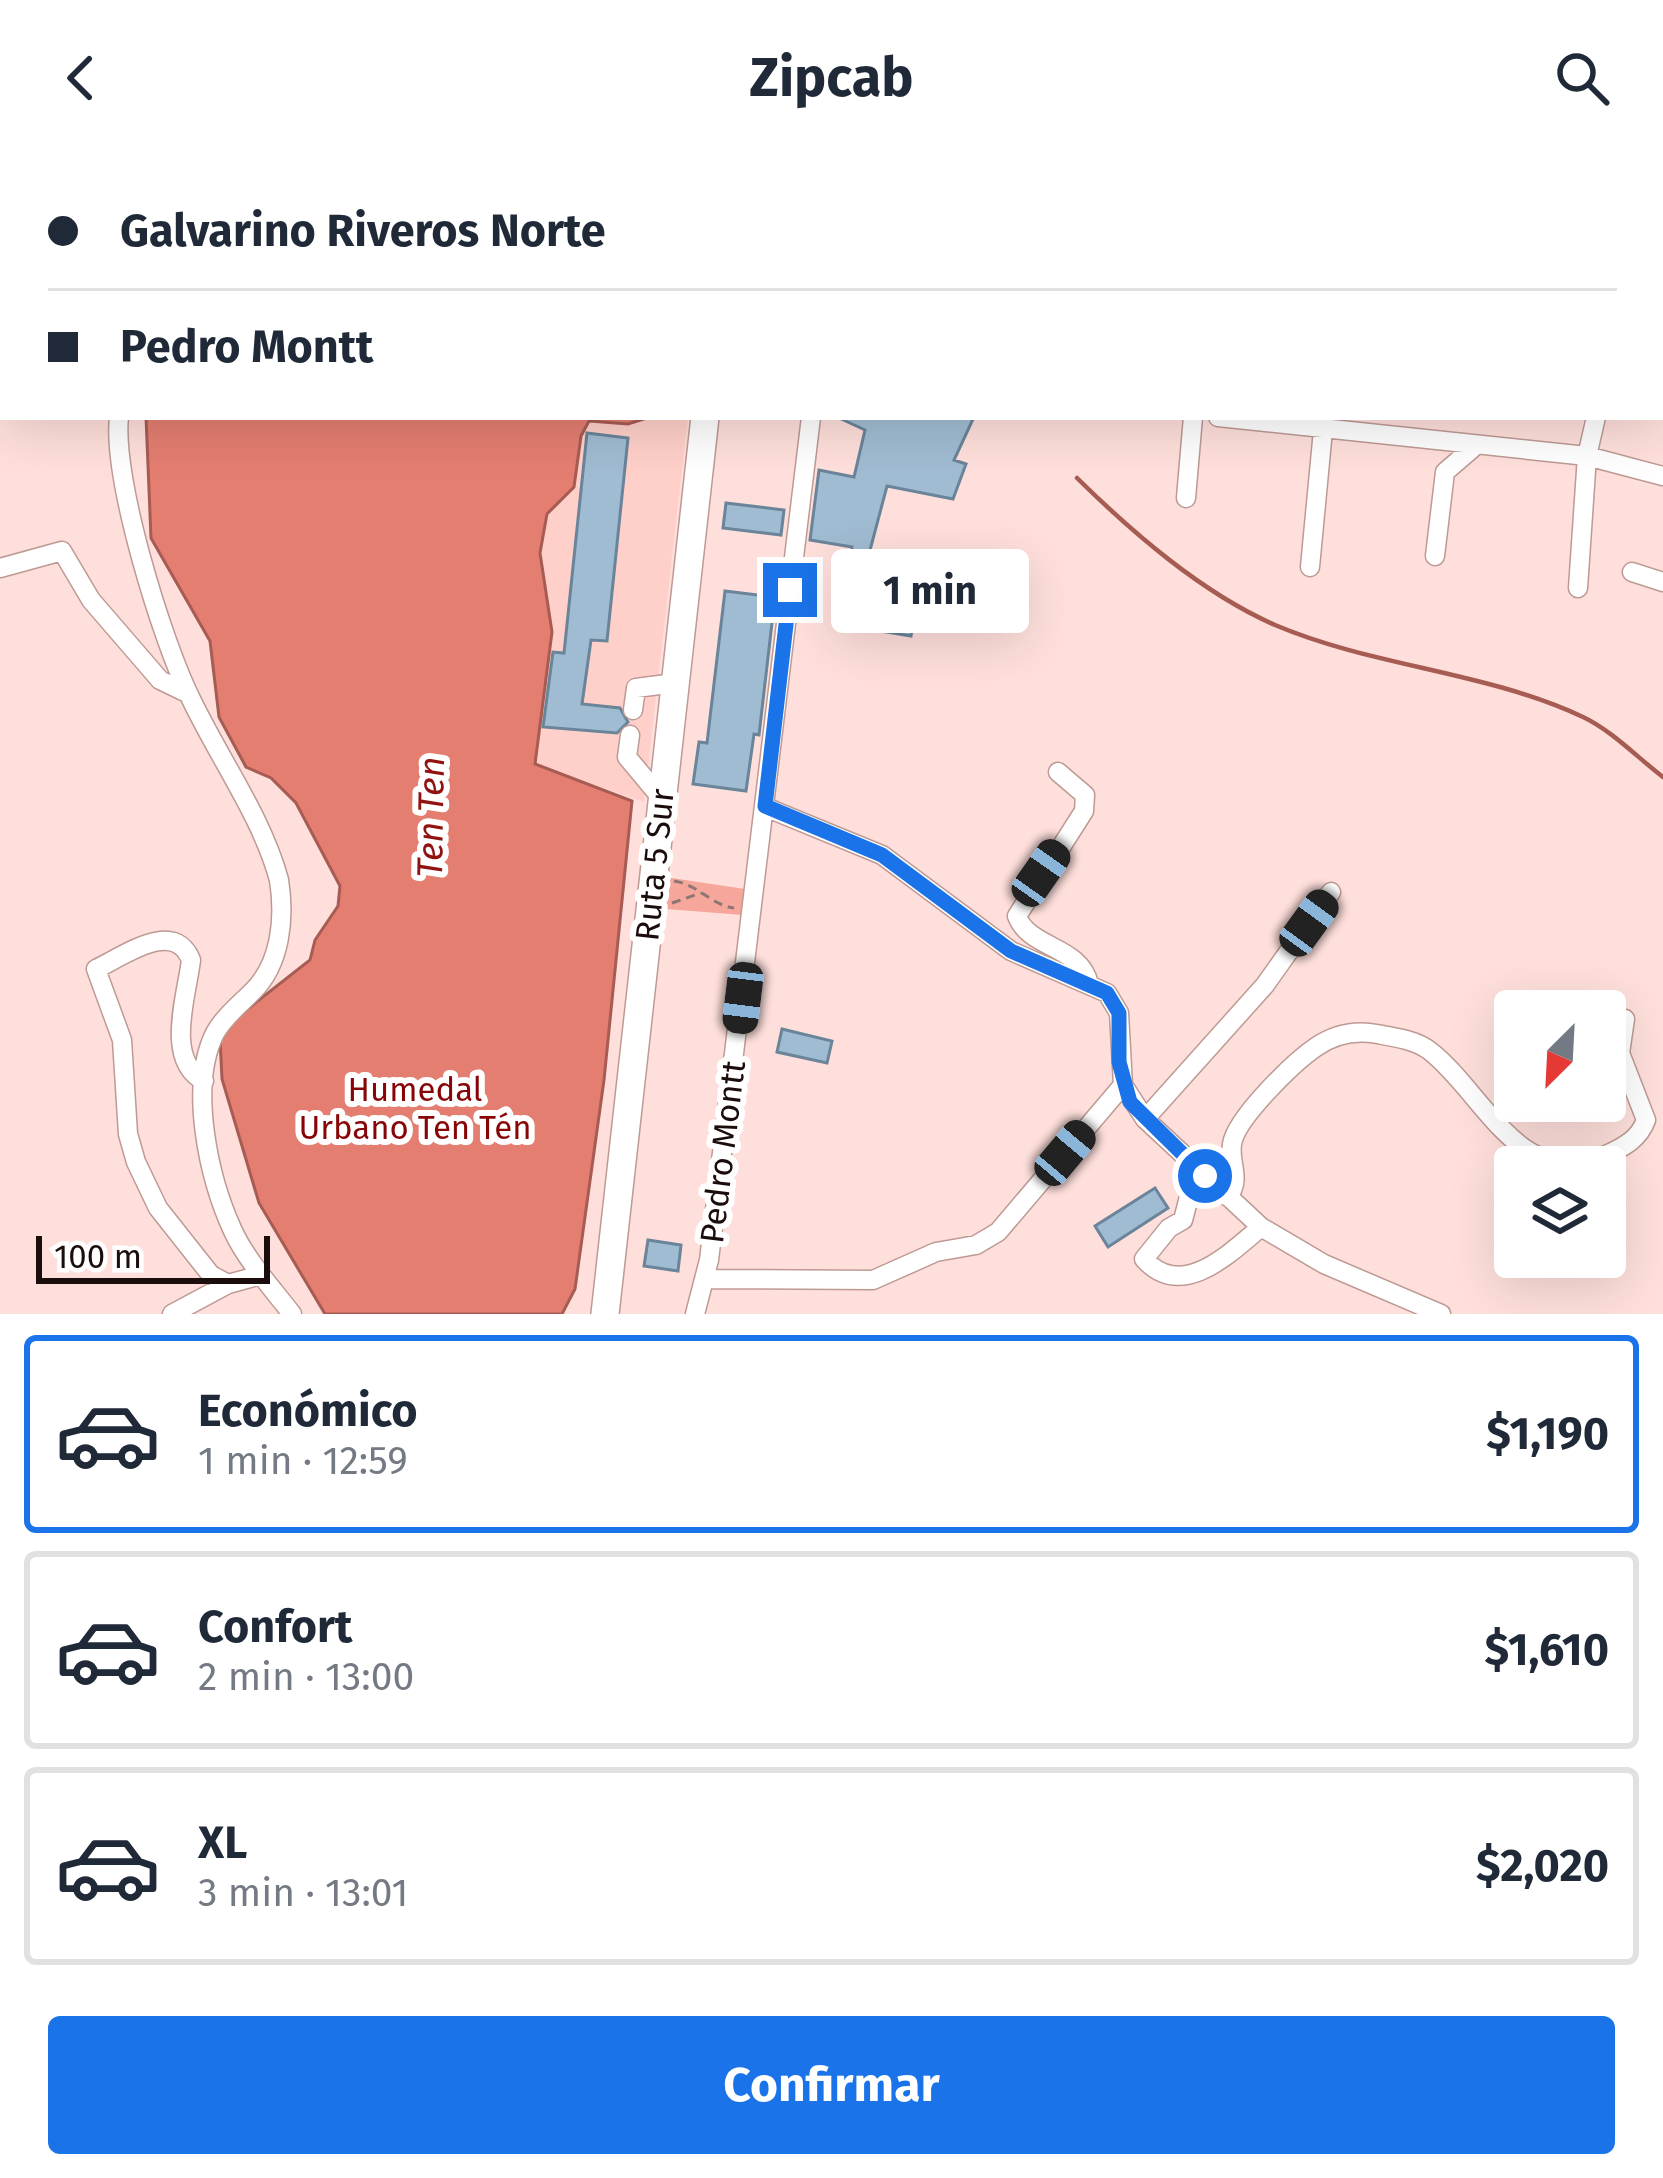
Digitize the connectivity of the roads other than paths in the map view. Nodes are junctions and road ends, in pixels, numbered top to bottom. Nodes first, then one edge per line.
1 (119, 420) edge
2 (705, 420) edge
3 (811, 420) edge
4 (1193, 420) edge
5 (1242, 420) edge
6 (1595, 420) edge
7 (1323, 430) junction
8 (1474, 447) junction
9 (1587, 456) junction
10 (1663, 476) edge
11 (1186, 498) dead end
12 (1435, 556) dead end
13 (1310, 567) dead end
14 (0, 568) edge
15 (1632, 572) dead end
16 (1663, 582) edge
17 (1578, 588) dead end
18 (675, 682) junction
19 (187, 693) junction
20 (633, 710) dead end
21 (630, 735) dead end
22 (1058, 772) dead end
23 (662, 799) junction
24 (765, 806) junction
25 (1331, 892) dead end
26 (1089, 984) junction
27 (1626, 1068) edge
28 (204, 1081) junction
29 (1123, 1085) junction
30 (1145, 1119) junction
31 (1494, 1120) edge
32 (1496, 1122) edge
33 (1205, 1176) junction
34 (1228, 1197) junction
35 (1261, 1227) junction
36 (262, 1275) junction
37 (706, 1280) junction
38 (228, 1284) junction
39 (1429, 1312) edge
40 (172, 1314) edge
41 (292, 1314) edge
42 (605, 1314) edge
43 (695, 1314) edge

1 - 19 street
2 - 18 highway, Ruta 5 Sur
3 - 24 street, Pedro Montt
4 - 11 street
5 - 7 street
6 - 9 street
7 - 8 street
7 - 13 street
8 - 9 street
8 - 12 street
9 - 10 street
9 - 17 street
14 - 19 street
15 - 16 street
18 - 20 street
18 - 23 highway, Ruta 5 Sur
19 - 28 street
21 - 23 street
22 - 26 street
23 - 42 highway, Ruta 5 Sur
24 - 26 street
24 - 37 street, Pedro Montt
25 - 30 street
26 - 29 street
27 - 32 street
28 - 36 street
28 - 38 street
29 - 30 street
29 - 37 street
30 - 33 street
31 - 34 street
33 - 34 street
33 - 35 street
34 - 35 street
35 - 39 street
36 - 38 street
36 - 41 street
37 - 43 street, Pedro Montt
38 - 40 street

